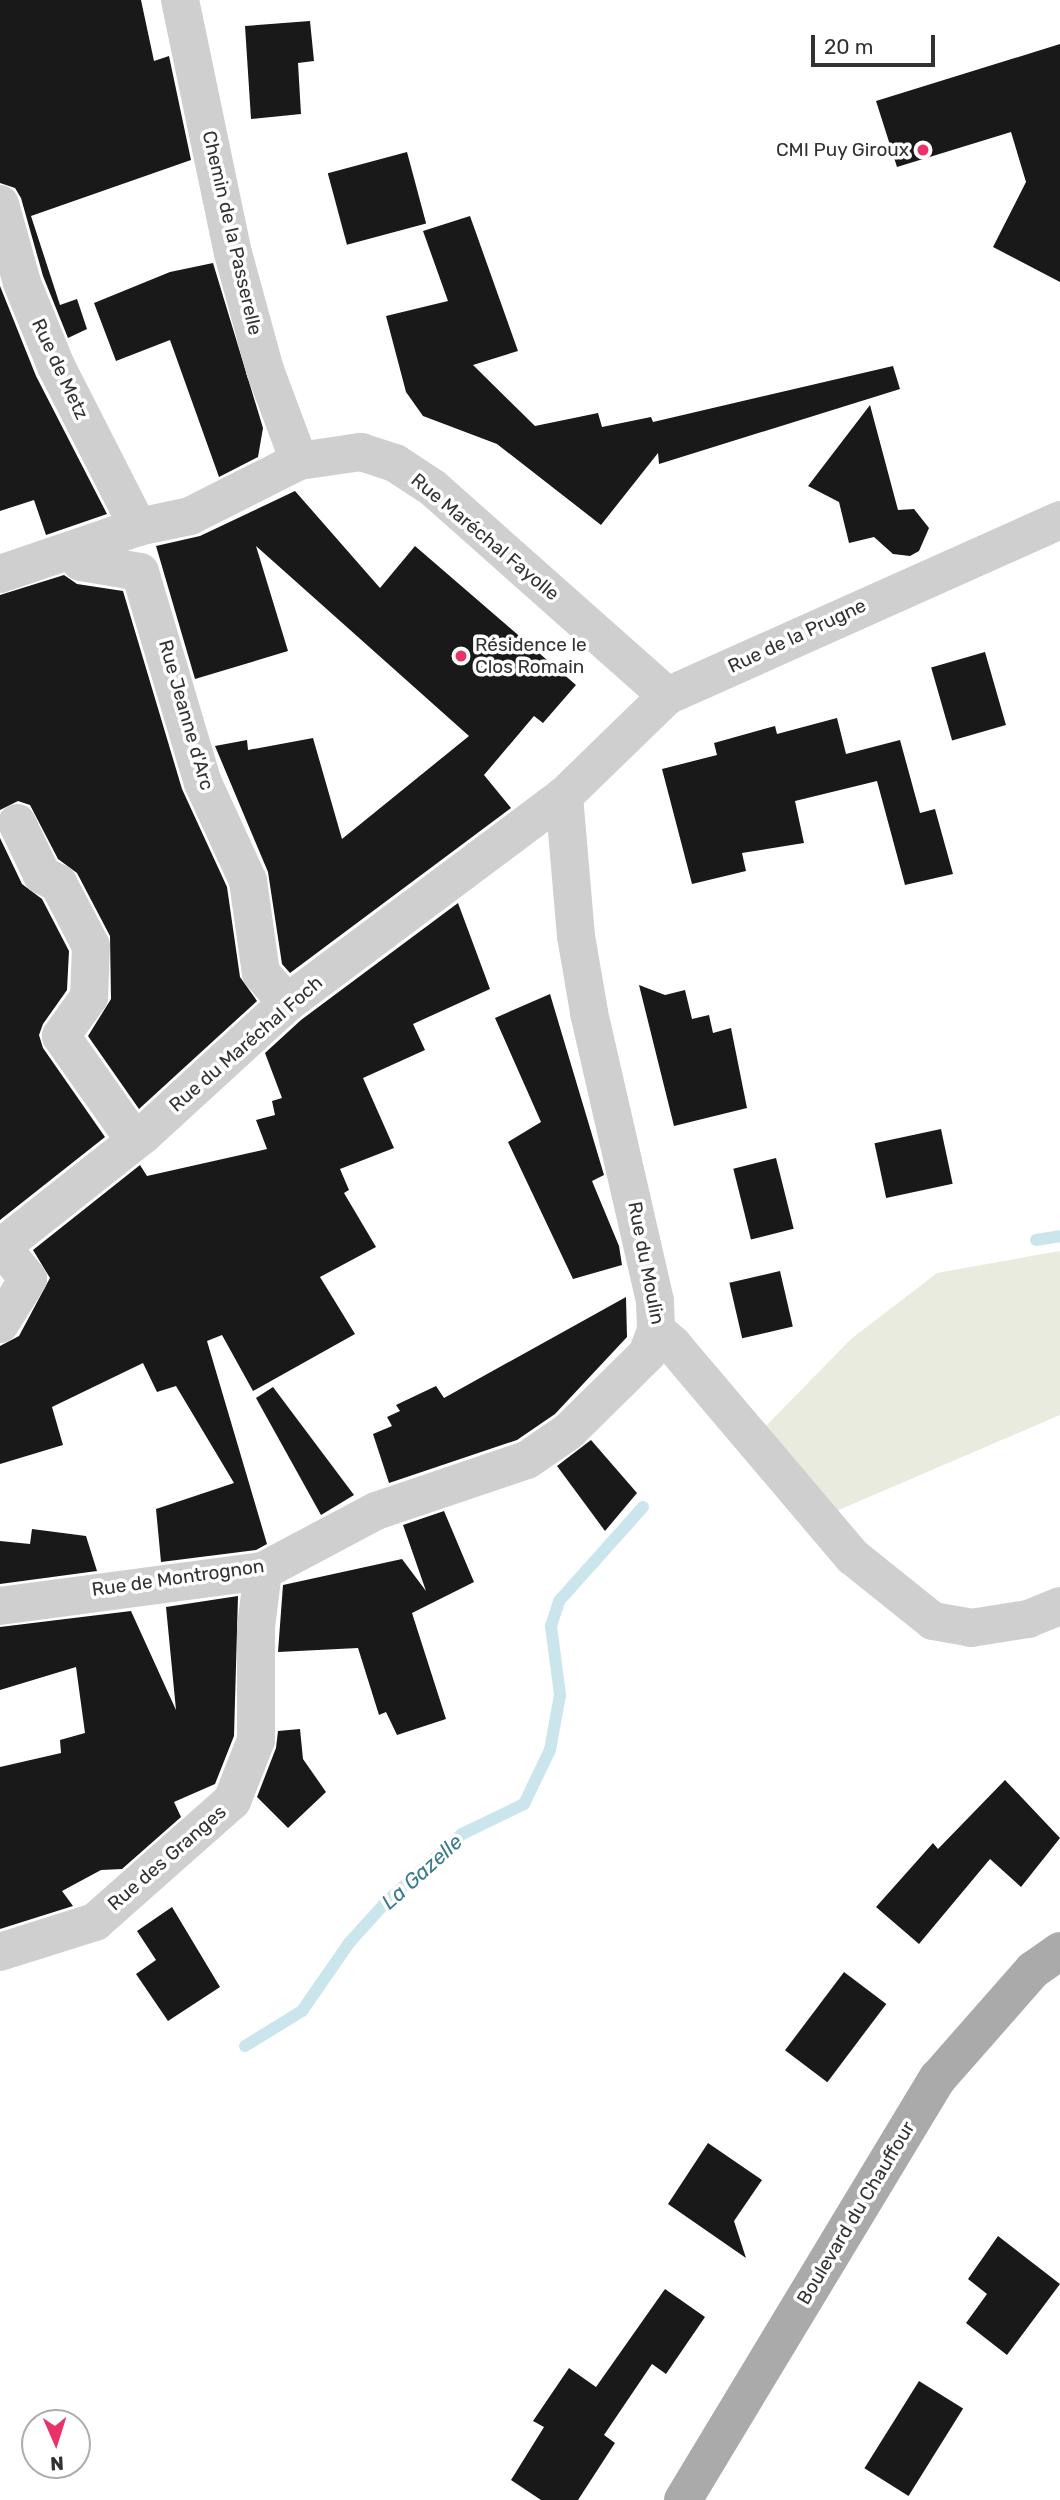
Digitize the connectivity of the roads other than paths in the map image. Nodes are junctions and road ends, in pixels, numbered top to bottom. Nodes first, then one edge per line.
1 (180, 0) edge
2 (0, 204) edge
3 (299, 461) junction
4 (1060, 520) edge
5 (138, 527) junction
6 (72, 550) junction
7 (0, 574) edge
8 (667, 695) junction
9 (564, 796) junction
10 (17, 823) dead end
11 (287, 1003) junction
12 (135, 1141) junction
13 (1, 1247) edge
14 (0, 1324) edge
15 (656, 1330) junction
16 (263, 1570) junction
17 (0, 1606) edge
18 (1060, 1606) edge
19 (1060, 1951) edge
20 (0, 1952) edge
21 (683, 2500) edge

1 - 3 street, Chemin de la Passerelle
2 - 5 street, Rue de Metz
3 - 5 street, Rue Maréchal Fayolle
3 - 8 street, Rue Maréchal Fayolle
4 - 8 street, Rue de la Prugne
5 - 6 street, Rue Maréchal Fayolle
6 - 7 street, Rue Maréchal Fayolle
6 - 11 street, Rue Jeanne d'Arc
8 - 9 street, Rue de la Prugne
9 - 11 street, Rue du Maréchal Foch
9 - 15 street, Rue du Moulin
10 - 12 street
11 - 12 street, Rue du Maréchal Foch
12 - 13 street, Rue du Maréchal Foch
13 - 14 street
15 - 16 street, Rue de Montrognon
15 - 18 street, Rue du Moulin
16 - 17 street, Rue de Montrognon
16 - 20 street, Rue des Granges
19 - 21 main road, Boulevard du Chauffour

